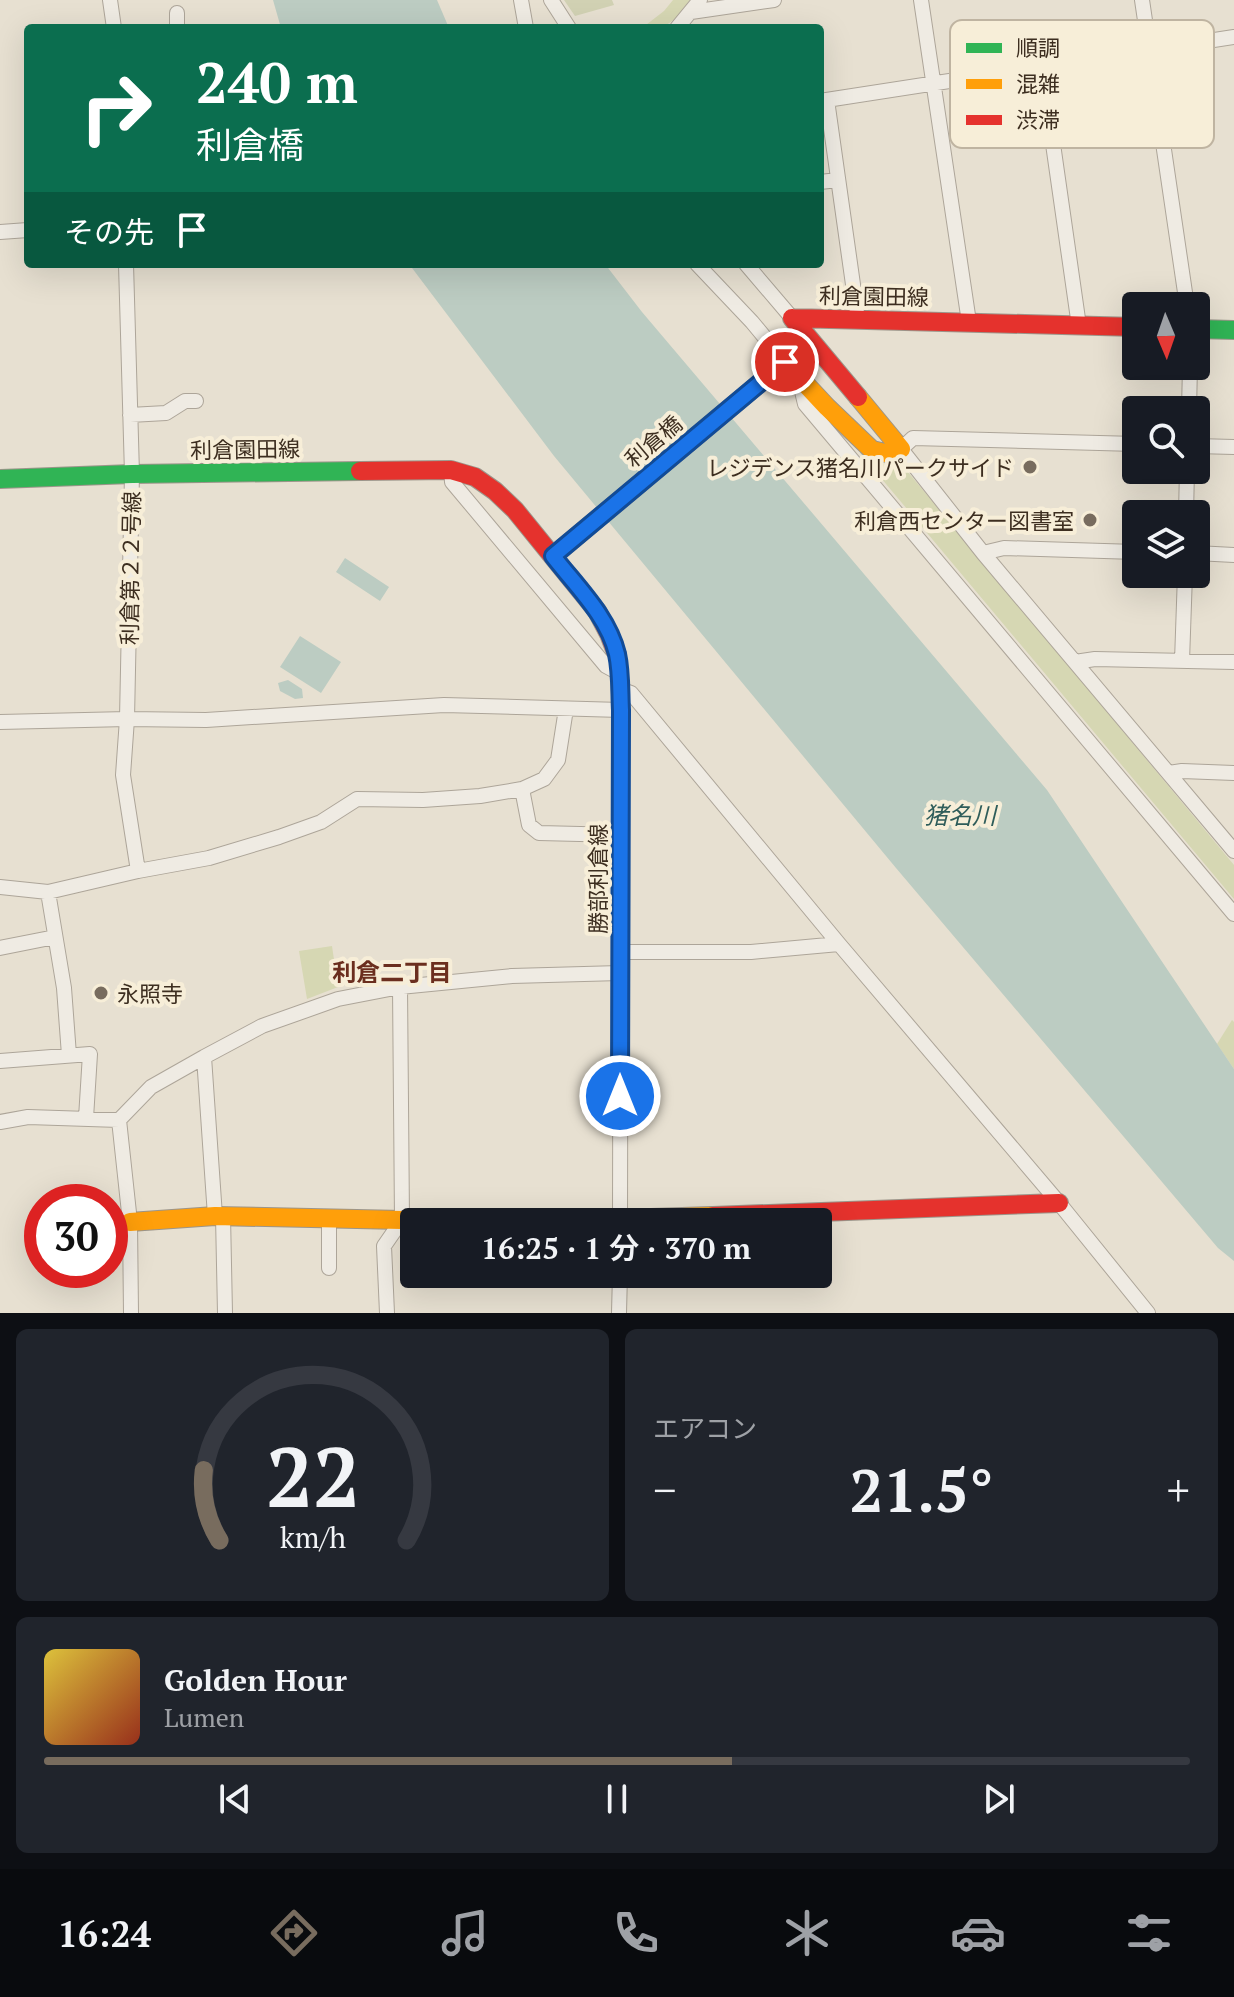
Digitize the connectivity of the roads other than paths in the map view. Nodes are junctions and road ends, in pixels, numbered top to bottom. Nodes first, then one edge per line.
1 (110, 0) edge
2 (521, 0) edge
3 (551, 0) edge
4 (774, 0) edge
5 (921, 0) edge
6 (1142, 0) edge
7 (696, 6) edge
8 (1145, 20) edge
9 (113, 24) edge
10 (525, 24) edge
11 (566, 24) edge
12 (680, 24) edge
13 (1234, 37) edge
14 (1214, 40) edge
15 (950, 81) edge
16 (934, 83) junction
17 (824, 100) edge
18 (824, 105) edge
19 (1054, 148) edge
20 (1164, 148) edge
21 (838, 180) junction
22 (824, 182) edge
23 (24, 230) edge
24 (0, 232) edge
25 (126, 268) edge
26 (701, 268) edge
27 (749, 268) edge
28 (1185, 292) edge
29 (792, 318) junction
30 (858, 320) junction
31 (969, 322) junction
32 (1079, 326) junction
33 (1122, 327) edge
34 (1210, 329) edge
35 (1234, 330) edge
36 (785, 362) junction
37 (799, 379) junction
38 (196, 401) dead end
39 (130, 415) junction
40 (1122, 444) edge
41 (1210, 446) edge
42 (1234, 447) edge
43 (901, 449) junction
44 (451, 470) junction
45 (132, 474) junction
46 (0, 479) edge
47 (559, 551) junction
48 (1122, 552) edge
49 (983, 553) junction
50 (1210, 554) edge
51 (1234, 555) edge
52 (1185, 588) edge
53 (1182, 661) junction
54 (1075, 662) junction
55 (1234, 662) edge
56 (618, 664) junction
57 (620, 689) junction
58 (566, 709) junction
59 (621, 710) junction
60 (127, 719) junction
61 (0, 722) edge
62 (1169, 773) junction
63 (1234, 773) edge
64 (522, 789) junction
65 (621, 835) junction
66 (1234, 851) edge
67 (138, 871) junction
68 (0, 887) edge
69 (48, 892) junction
70 (1234, 914) edge
71 (55, 937) junction
72 (839, 944) junction
73 (0, 948) edge
74 (620, 952) junction
75 (620, 973) junction
76 (400, 987) junction
77 (69, 1055) junction
78 (204, 1057) junction
79 (0, 1061) edge
80 (86, 1118) junction
81 (119, 1120) junction
82 (0, 1122) edge
83 (1059, 1203) junction
84 (402, 1208) edge
85 (620, 1208) edge
86 (832, 1212) edge
87 (219, 1216) junction
88 (329, 1218) junction
89 (400, 1220) edge
90 (130, 1222) junction
91 (400, 1223) edge
92 (329, 1268) dead end
93 (620, 1288) edge
94 (131, 1313) edge
95 (225, 1313) edge
96 (387, 1313) edge
97 (619, 1313) edge
98 (1148, 1313) edge

1 - 9 street
2 - 10 street
3 - 11 street
4 - 7 street
5 - 16 street
6 - 8 street
7 - 12 street
13 - 14 street
15 - 16 street
16 - 17 street
16 - 31 street
18 - 21 street
19 - 32 street
20 - 28 street
21 - 22 street
21 - 30 street
23 - 24 street
25 - 39 street, 利倉第２２号線
26 - 36 street
27 - 29 street
29 - 30 street, 利倉園田線
29 - 43 street, 利倉園田線
30 - 31 street, 利倉園田線
31 - 32 street, 利倉園田線
32 - 33 street, 利倉園田線
34 - 35 street
36 - 37 street
36 - 47 street, 利倉橋
37 - 43 street
37 - 70 street
38 - 39 street
39 - 45 street, 利倉第２２号線
40 - 43 street
41 - 42 street
43 - 49 street
44 - 45 street, 利倉園田線
44 - 47 street, 利倉園田線
44 - 56 street
45 - 46 street, 利倉園田線
45 - 60 street, 利倉第２２号線
47 - 56 street, 勝部利倉線
48 - 49 street
49 - 54 street
50 - 51 street
52 - 53 street
53 - 54 street
53 - 55 street
54 - 62 street
56 - 57 street, 勝部利倉線
57 - 59 street, 勝部利倉線
57 - 72 street
58 - 59 street
58 - 60 street
58 - 64 street
59 - 65 street, 勝部利倉線
60 - 61 street
60 - 67 street, 利倉第２２号線
62 - 63 street
62 - 66 street
64 - 65 street
64 - 67 street
65 - 74 street, 勝部利倉線
67 - 69 street
68 - 69 street
69 - 71 street
71 - 73 street
71 - 77 street
72 - 74 street
72 - 83 street
74 - 75 street, 勝部利倉線
75 - 76 street
75 - 85 street, 勝部利倉線
76 - 78 street
76 - 84 street
77 - 79 street
77 - 80 street
78 - 81 street
78 - 87 street
80 - 81 street
80 - 82 street
81 - 90 street
83 - 86 street
83 - 98 street
87 - 88 street
87 - 90 street
87 - 95 street
88 - 89 street
88 - 92 street
90 - 94 street
91 - 96 street
93 - 97 street

